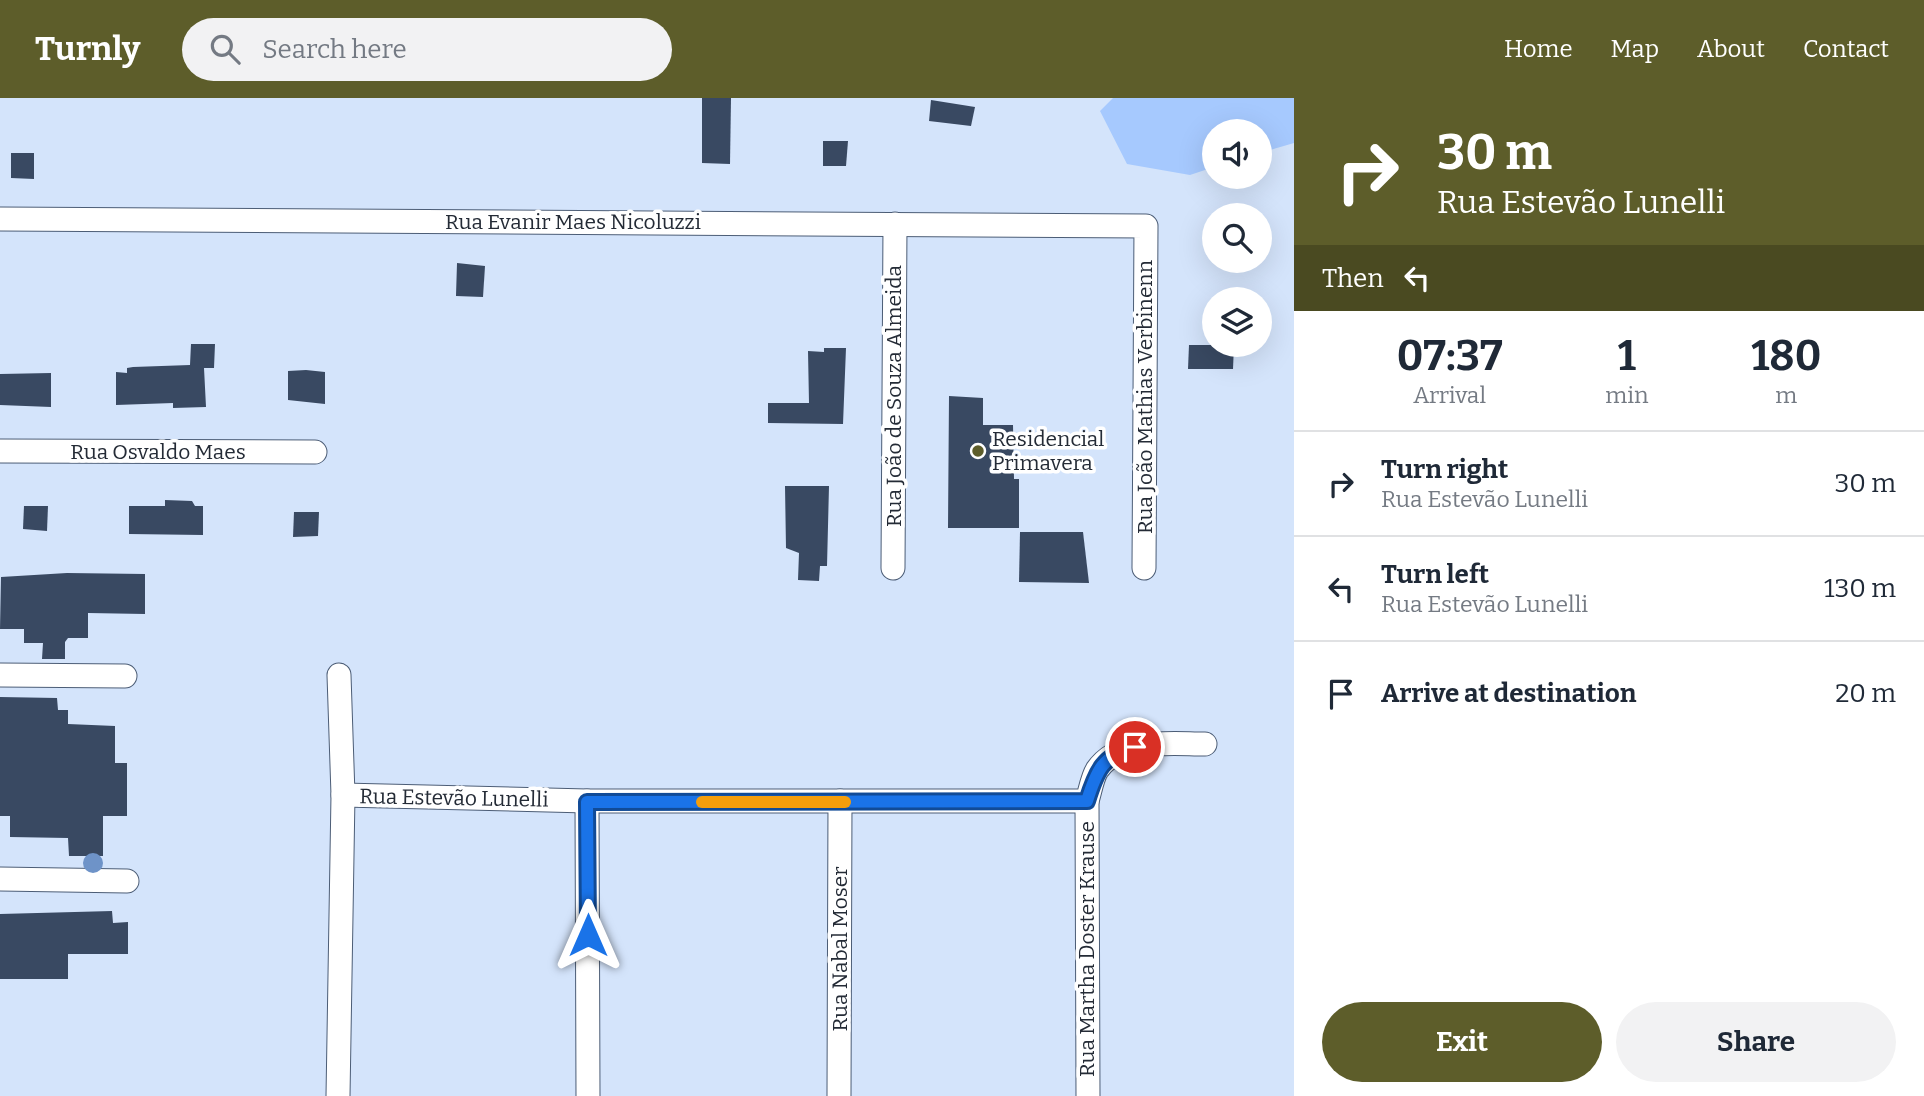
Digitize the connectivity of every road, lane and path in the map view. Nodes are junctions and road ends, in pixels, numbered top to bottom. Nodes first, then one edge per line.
1 (0, 219) edge
2 (895, 224) junction
3 (1146, 226) joint
4 (0, 451) edge
5 (315, 452) dead end
6 (893, 568) dead end
7 (1144, 568) dead end
8 (0, 675) edge
9 (339, 675) dead end
10 (125, 676) dead end
11 (1205, 744) dead end
12 (343, 795) junction
13 (1087, 801) junction
14 (587, 802) junction
15 (840, 802) junction
16 (0, 879) edge
17 (127, 880) dead end
18 (338, 1096) edge
19 (588, 1096) edge
20 (839, 1096) edge
21 (1088, 1096) edge

1 - 2 street, Rua Evanir Maes Nicoluzzi
2 - 3 street, Rua Evanir Maes Nicoluzzi
2 - 6 street, Rua João de Souza Almeida
3 - 7 street, Rua João Mathias Verbinenn
4 - 5 street, Rua Osvaldo Maes
8 - 10 street
9 - 12 street
11 - 13 street
12 - 14 street, Rua Estevão Lunelli
12 - 18 street
13 - 15 street, Rua Estevão Lunelli
13 - 21 street, Rua Martha Doster Krause
14 - 15 street, Rua Estevão Lunelli
14 - 19 street
15 - 20 street, Rua Nabal Moser
16 - 17 street

